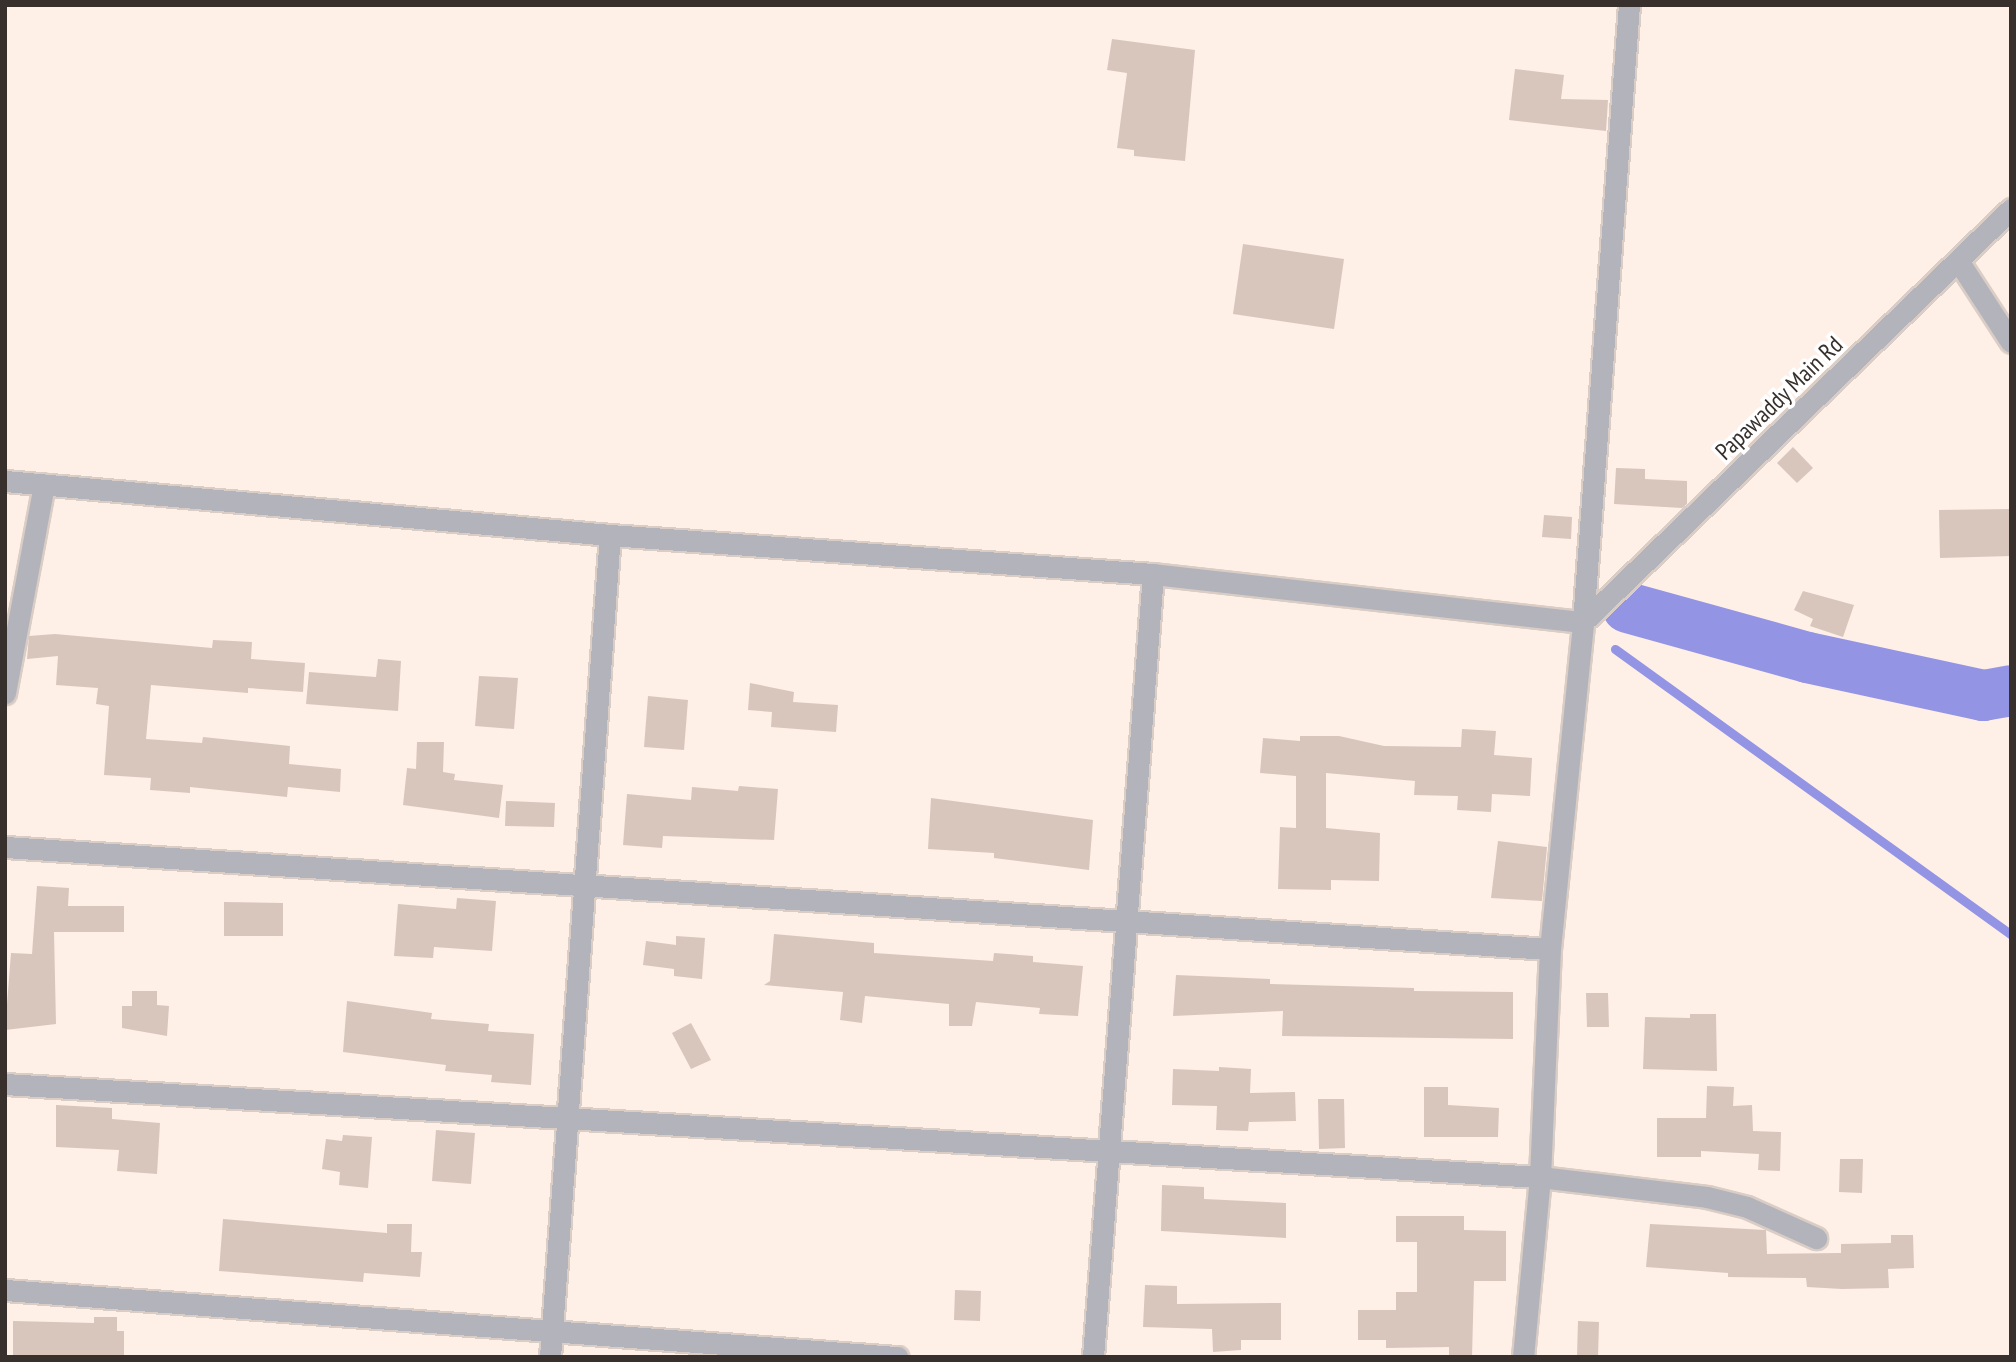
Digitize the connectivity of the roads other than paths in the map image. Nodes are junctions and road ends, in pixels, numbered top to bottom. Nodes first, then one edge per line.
1 (1629, 5) edge
2 (2011, 209) edge
3 (1959, 262) junction
4 (2011, 342) edge
5 (5, 481) edge
6 (44, 485) junction
7 (610, 535) junction
8 (1153, 574) junction
9 (1583, 622) junction
10 (5, 693) edge
11 (5, 847) edge
12 (584, 881) junction
13 (1126, 919) junction
14 (1550, 948) junction
15 (5, 1084) edge
16 (565, 1116) junction
17 (1109, 1150) junction
18 (1540, 1177) junction
19 (1816, 1238) dead end
20 (5, 1290) edge
21 (552, 1328) junction
22 (550, 1357) edge
23 (897, 1357) edge
24 (1093, 1357) edge
25 (1523, 1357) edge

1 - 9 street
2 - 3 street, Papawaddy Main Rd
3 - 4 street
3 - 9 street, Papawaddy Main Rd
5 - 6 street
6 - 7 street
6 - 10 street
7 - 8 street
7 - 12 street
8 - 9 street
8 - 13 street
9 - 14 street
11 - 12 street
12 - 13 street
12 - 16 street
13 - 14 street
13 - 17 street
14 - 18 street
15 - 16 street
16 - 17 street
16 - 21 street
17 - 18 street
17 - 24 street
18 - 19 street
18 - 25 street
20 - 21 street
21 - 22 street
21 - 23 street

